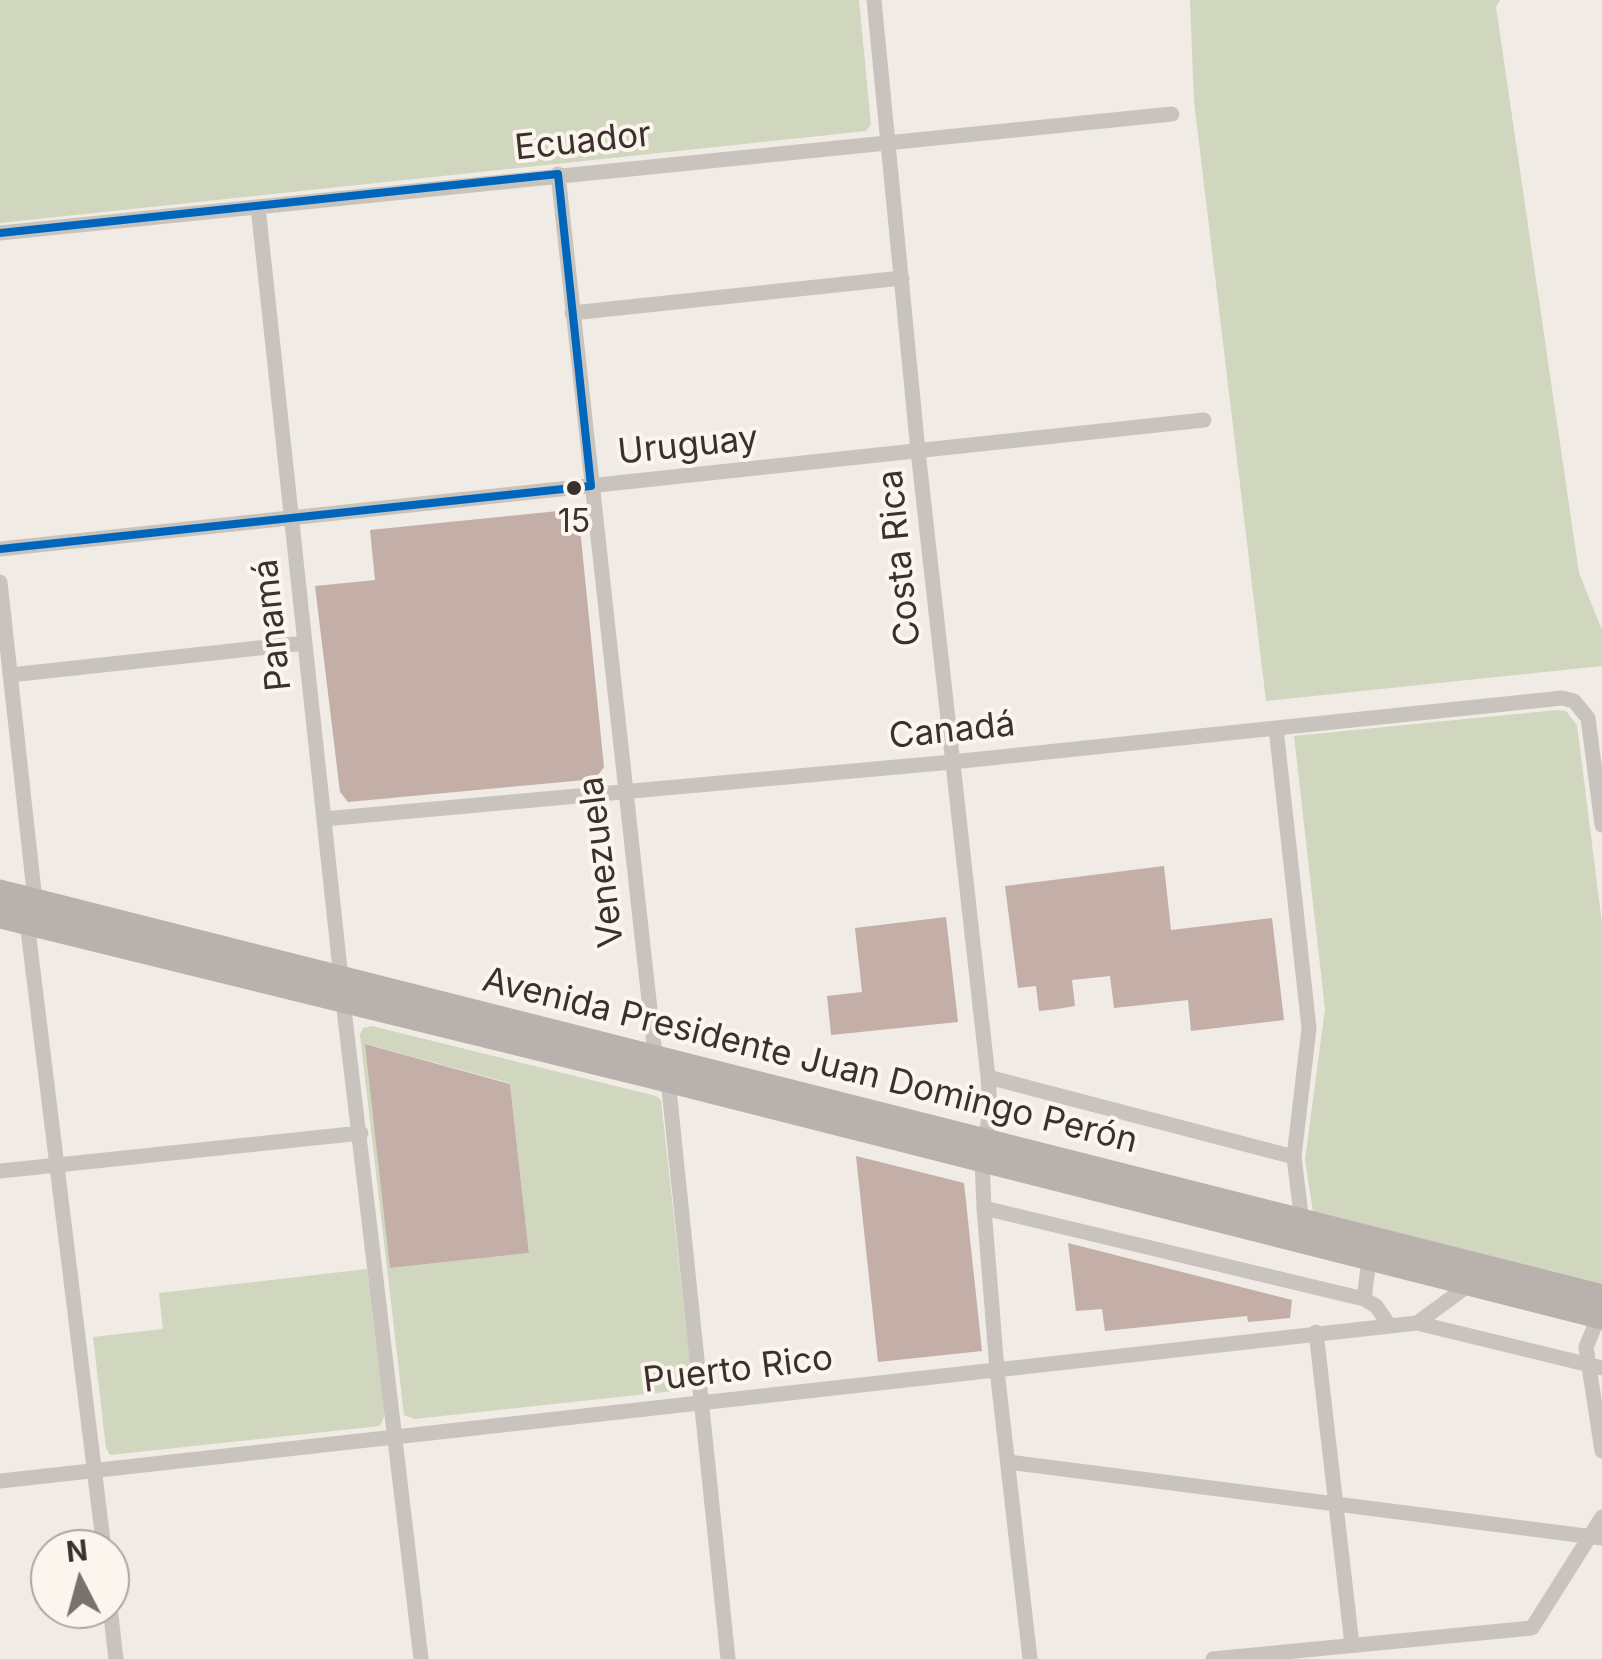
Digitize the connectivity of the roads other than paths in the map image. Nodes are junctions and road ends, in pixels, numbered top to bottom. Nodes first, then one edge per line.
1 (874, 0) edge
2 (1172, 114) dead end
3 (886, 142) junction
4 (558, 174) junction
5 (258, 206) junction
6 (0, 234) edge
7 (902, 278) junction
8 (572, 313) junction
9 (1204, 420) dead end
10 (918, 451) junction
11 (590, 486) junction
12 (292, 518) junction
13 (0, 549) edge
14 (0, 582) edge
15 (305, 643) junction
16 (10, 676) junction
17 (1276, 728) junction
18 (952, 762) junction
19 (624, 793) junction
20 (324, 818) junction
21 (1602, 825) edge
22 (0, 892) edge
23 (31, 912) junction
24 (0, 916) edge
25 (342, 989) junction
26 (655, 1055) junction
27 (988, 1077) junction
28 (668, 1080) junction
29 (361, 1132) junction
30 (983, 1151) junction
31 (1294, 1157) junction
32 (58, 1165) junction
33 (0, 1171) edge
34 (984, 1208) junction
35 (1302, 1223) junction
36 (1369, 1259) junction
37 (1470, 1284) junction
38 (1364, 1299) junction
39 (1601, 1310) edge
40 (1417, 1323) junction
41 (1389, 1325) junction
42 (1316, 1332) junction
43 (1596, 1367) edge
44 (997, 1370) junction
45 (700, 1404) junction
46 (396, 1439) junction
47 (1602, 1451) edge
48 (1008, 1462) junction
49 (95, 1472) junction
50 (0, 1481) edge
51 (1335, 1504) junction
52 (1602, 1517) edge
53 (102, 1529) edge
54 (1596, 1537) edge
55 (113, 1629) edge
56 (1352, 1645) junction
57 (116, 1659) edge
58 (421, 1659) edge
59 (728, 1659) edge
60 (1030, 1659) edge
61 (1213, 1659) edge

1 - 3 street, Costa Rica
2 - 3 street, Ecuador
3 - 4 street, Ecuador
3 - 7 street, Costa Rica
4 - 5 street, Ecuador
4 - 8 street, Venezuela
5 - 6 street, Ecuador
5 - 12 street, Panamá
7 - 8 street
7 - 10 street, Costa Rica
8 - 11 street, Venezuela
9 - 10 street, Uruguay
10 - 11 street, Uruguay
10 - 18 street, Costa Rica
11 - 12 street, Uruguay
11 - 19 street, Venezuela
12 - 13 street, Uruguay
12 - 15 street, Panamá
14 - 16 street
15 - 16 street
15 - 20 street, Panamá
16 - 23 street
17 - 18 street, Canadá
17 - 21 street, Canadá
17 - 31 street
18 - 19 street, Canadá
18 - 27 street, Costa Rica
19 - 20 street, Canadá
19 - 26 street, Venezuela
20 - 25 street, Panamá
22 - 23 main road, Avenida Presidente Juan Domingo Perón
23 - 24 main road, Avenida Presidente Juan Domingo Perón
23 - 25 main road, Avenida Presidente Juan Domingo Perón
23 - 32 street
25 - 26 main road, Avenida Presidente Juan Domingo Perón
25 - 28 main road, Avenida Presidente Juan Domingo Perón
25 - 29 street, Panamá
26 - 28 street, Venezuela
26 - 30 main road, Avenida Presidente Juan Domingo Perón
27 - 30 street, Costa Rica
27 - 31 street
28 - 30 main road, Avenida Presidente Juan Domingo Perón
28 - 45 street, Venezuela
29 - 32 street
29 - 46 street, Panamá
30 - 34 street
30 - 35 main road, Avenida Presidente Juan Domingo Perón
30 - 36 main road, Avenida Presidente Juan Domingo Perón
31 - 35 street
32 - 33 street
32 - 49 street
34 - 38 street
34 - 44 street
35 - 39 main road, Avenida Presidente Juan Domingo Perón
36 - 37 main road, Avenida Presidente Juan Domingo Perón
36 - 38 street
37 - 39 main road, Avenida Presidente Juan Domingo Perón
37 - 40 street
38 - 41 street
39 - 43 street
40 - 41 street, Puerto Rico
40 - 43 street
41 - 42 street, Puerto Rico
42 - 44 street, Puerto Rico
42 - 51 street
43 - 47 street
44 - 45 street, Puerto Rico
44 - 48 street
45 - 46 street, Puerto Rico
45 - 59 street, Venezuela
46 - 49 street, Puerto Rico
46 - 58 street, Panamá
48 - 51 street
48 - 60 street
49 - 50 street, Puerto Rico
49 - 53 street
51 - 54 street
51 - 56 street
52 - 54 street
54 - 56 street
55 - 57 street
56 - 61 street

